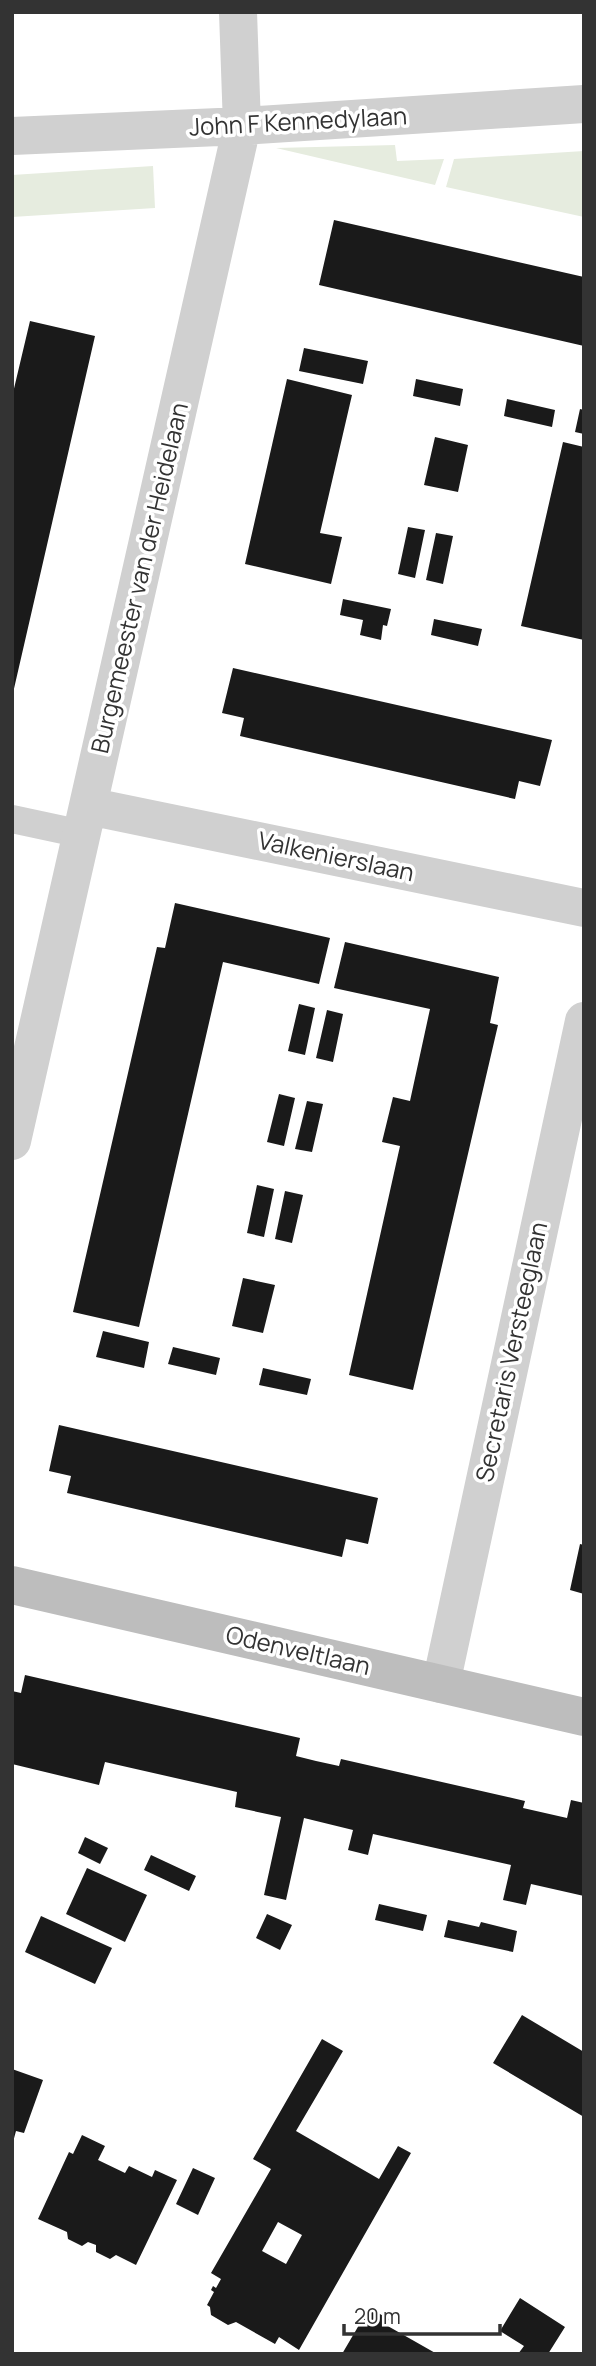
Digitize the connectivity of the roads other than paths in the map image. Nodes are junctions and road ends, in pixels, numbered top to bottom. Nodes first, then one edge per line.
1 (238, 12) edge
2 (584, 104) edge
3 (242, 126) junction
4 (12, 136) edge
5 (12, 819) edge
6 (85, 820) junction
7 (584, 908) edge
8 (584, 1021) edge
9 (12, 1141) edge
10 (12, 1585) edge
11 (441, 1684) junction
12 (584, 1717) edge

1 - 3 street, Burgemeester van der Heidelaan
2 - 3 street, John F Kennedylaan
3 - 4 street, John F Kennedylaan
3 - 6 street, Burgemeester van der Heidelaan
5 - 6 lane
6 - 7 street, Valkenierslaan
6 - 9 street, Burgemeester van der Heidelaan
8 - 11 street, Secretaris Versteeglaan
10 - 11 street, Odenveltlaan
11 - 12 street, Odenveltlaan

